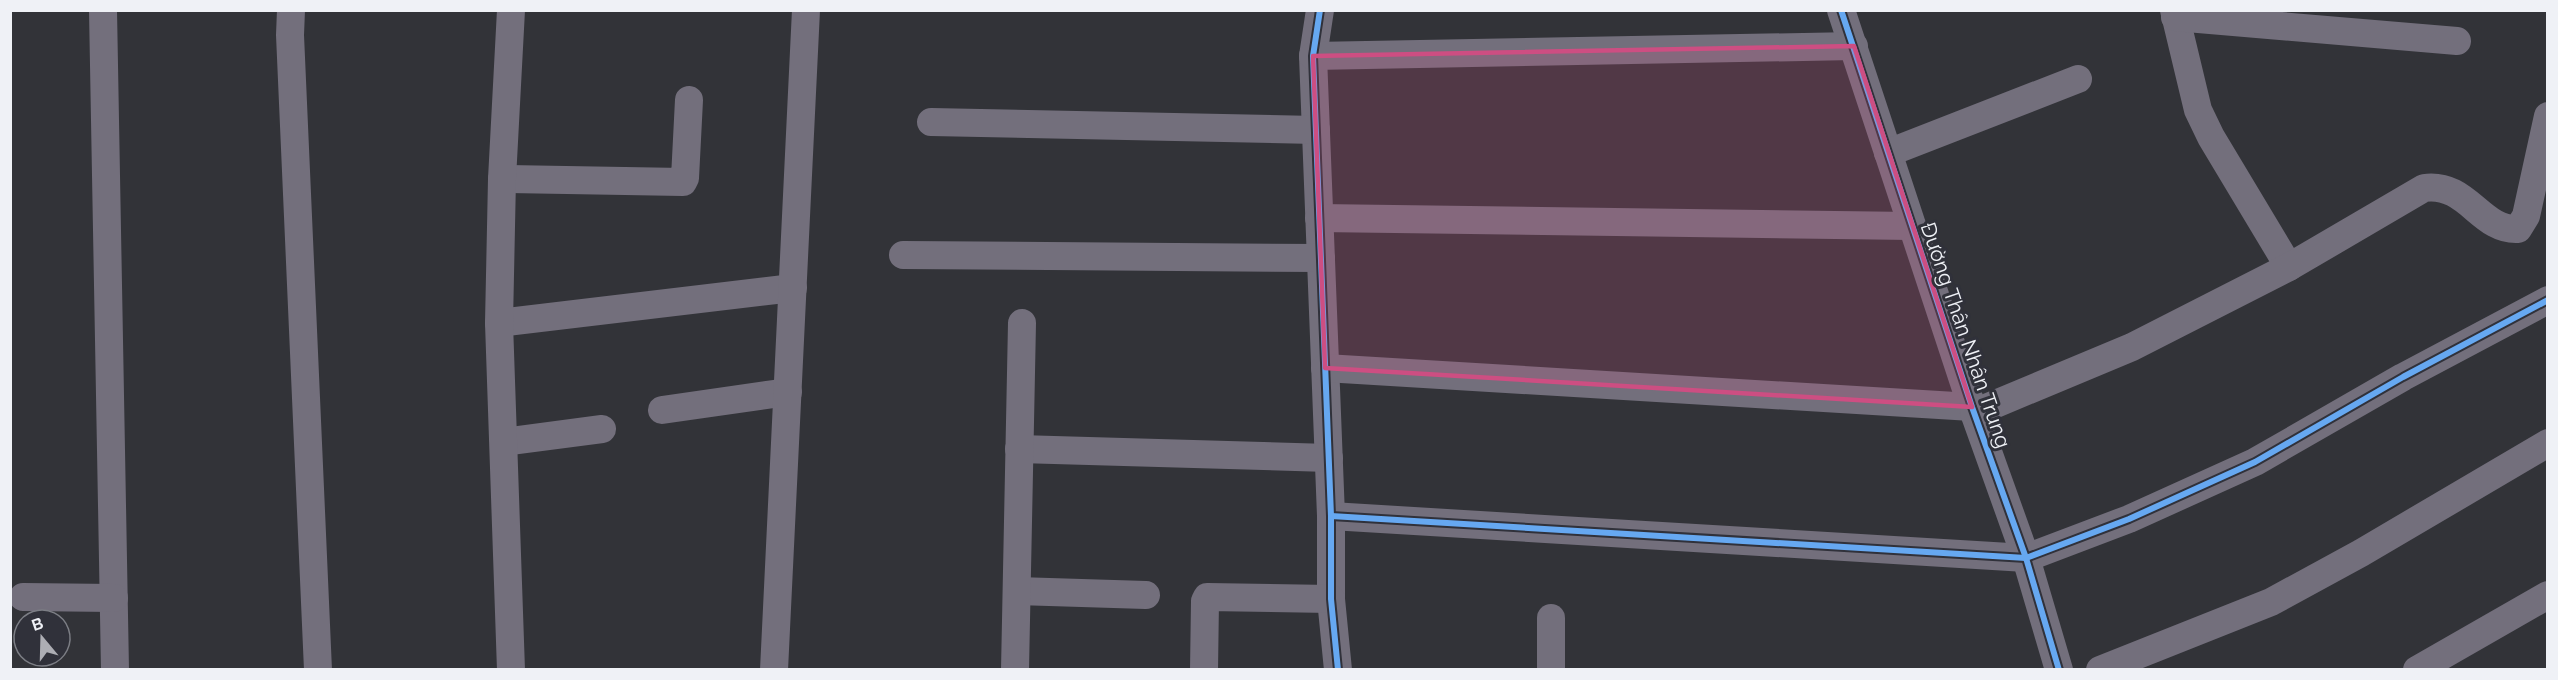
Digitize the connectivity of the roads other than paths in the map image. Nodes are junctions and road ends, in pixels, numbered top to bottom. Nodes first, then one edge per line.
1 (103, 10) edge
2 (291, 10) edge
3 (511, 10) edge
4 (806, 10) edge
5 (1320, 10) edge
6 (1841, 10) edge
7 (2174, 14) edge
8 (2457, 41) dead end
9 (1854, 46) junction
10 (1313, 56) junction
11 (2078, 79) dead end
12 (689, 100) dead end
13 (2547, 116) edge
14 (931, 122) dead end
15 (1316, 130) junction
16 (1888, 153) junction
17 (502, 179) junction
18 (1319, 218) junction
19 (1912, 226) junction
20 (903, 255) dead end
21 (1321, 258) junction
22 (2289, 267) junction
23 (793, 288) junction
24 (2547, 300) edge
25 (499, 323) junction
26 (1022, 323) dead end
27 (1325, 368) junction
28 (788, 392) junction
29 (662, 410) dead end
30 (1973, 410) junction
31 (602, 429) dead end
32 (504, 442) junction
33 (2547, 443) edge
34 (1020, 449) junction
35 (1329, 458) junction
36 (1331, 516) junction
37 (2026, 558) junction
38 (1017, 591) junction
39 (1146, 595) dead end
40 (2547, 596) edge
41 (23, 597) dead end
42 (114, 598) junction
43 (1331, 599) junction
44 (1551, 618) dead end
45 (116, 669) edge
46 (318, 669) edge
47 (511, 669) edge
48 (774, 669) edge
49 (1015, 669) edge
50 (1204, 669) edge
51 (1338, 669) edge
52 (1551, 669) edge
53 (2060, 669) edge
54 (2100, 669) edge
55 (2417, 669) edge

1 - 42 street
2 - 46 street
3 - 17 street
4 - 23 street
5 - 10 street
6 - 9 street, Đường Thân Nhân Trung
7 - 8 street
7 - 22 street
9 - 10 street
9 - 16 street, Đường Thân Nhân Trung
10 - 15 street
11 - 16 street
12 - 17 street
13 - 22 street
14 - 15 street
15 - 18 street
16 - 19 street, Đường Thân Nhân Trung
17 - 25 street
18 - 19 street
18 - 21 street
19 - 30 street, Đường Thân Nhân Trung
20 - 21 street
21 - 27 street
22 - 30 street
23 - 25 street
23 - 28 street
24 - 37 street
25 - 32 street
26 - 34 street
27 - 30 street
27 - 35 street
28 - 29 street
28 - 48 street
30 - 37 street, Đường Thân Nhân Trung
31 - 32 street
32 - 47 street
33 - 54 street
34 - 35 street
34 - 38 street
35 - 36 street
36 - 37 street
36 - 43 street
37 - 53 street, Đường Thân Nhân Trung
38 - 39 street
38 - 49 street
40 - 55 street
41 - 42 street
42 - 45 street
43 - 50 street
43 - 51 street
44 - 52 street

